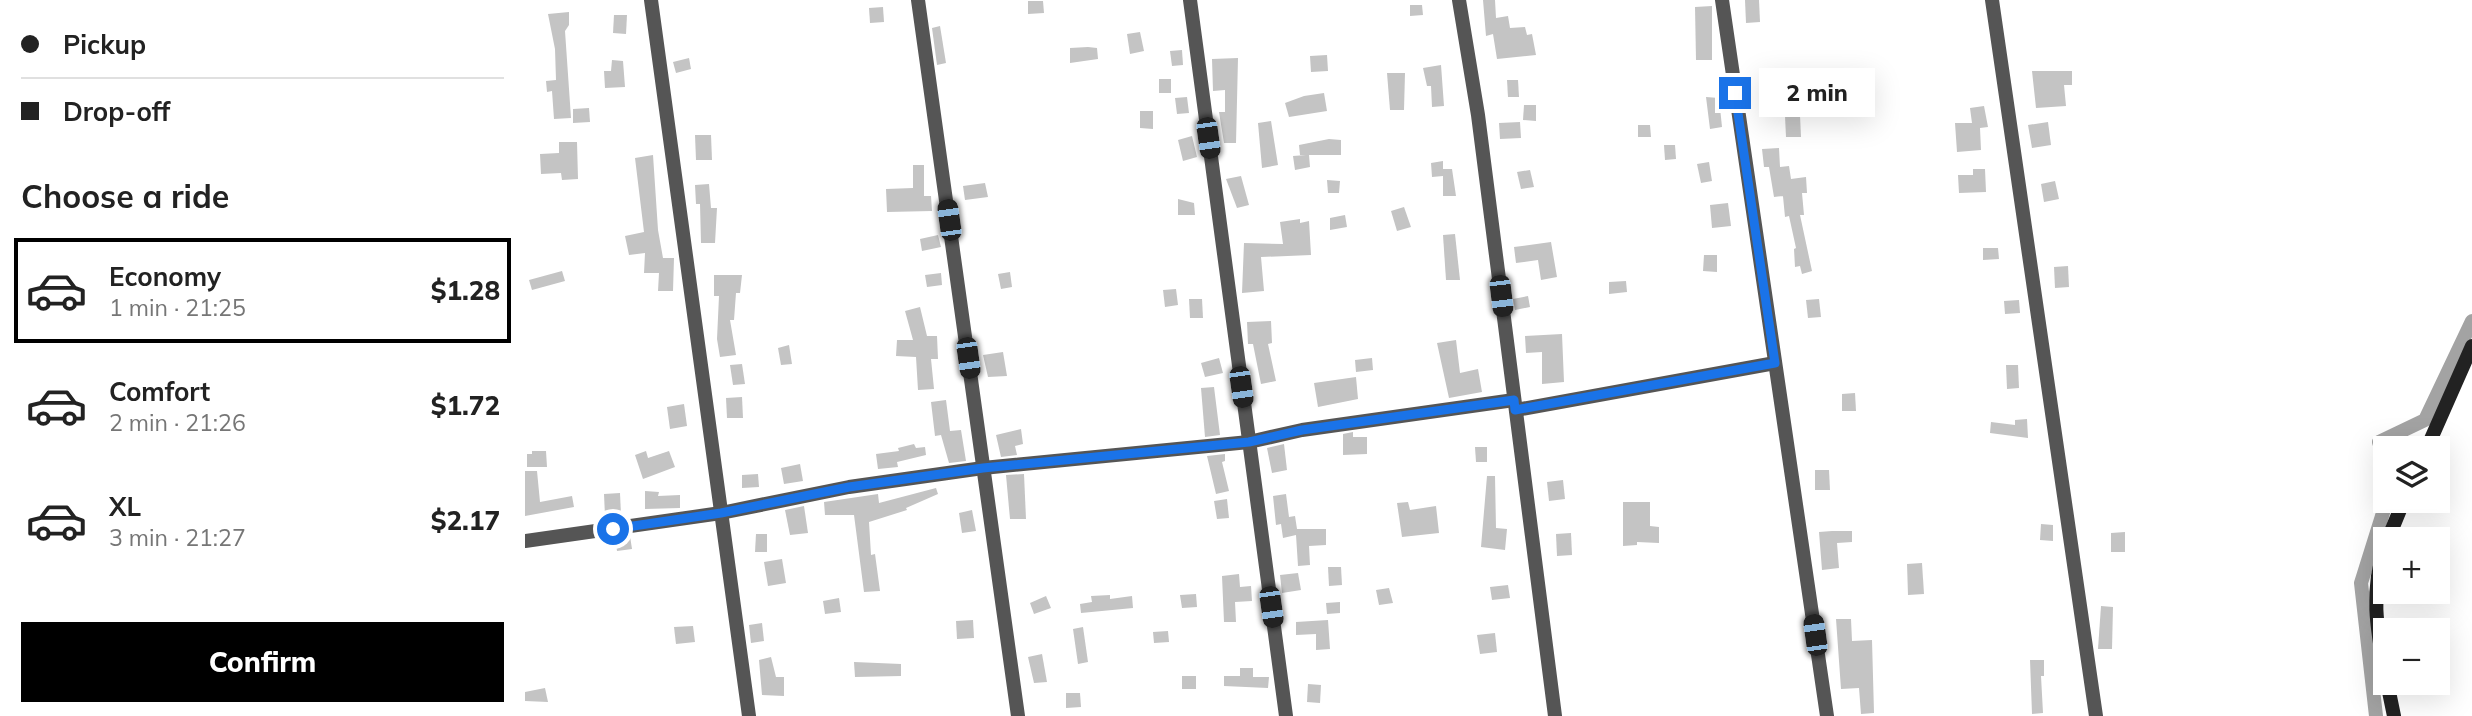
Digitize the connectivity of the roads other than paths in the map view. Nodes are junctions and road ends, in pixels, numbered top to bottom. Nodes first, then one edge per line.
1 (651, 0) edge
2 (918, 0) edge
3 (1190, 0) edge
4 (1459, 0) edge
5 (1722, 0) edge
6 (1992, 0) edge
7 (2472, 346) edge
8 (1775, 363) junction
9 (1515, 405) junction
10 (2432, 436) edge
11 (1249, 442) junction
12 (983, 468) junction
13 (721, 513) junction
14 (525, 541) edge
15 (2389, 695) edge
16 (749, 716) edge
17 (1018, 716) edge
18 (1286, 716) edge
19 (1555, 716) edge
20 (1827, 716) edge
21 (2096, 716) edge
22 (2393, 716) edge

1 - 13 street
2 - 12 street
3 - 11 street
4 - 9 street
5 - 8 street
6 - 21 street
7 - 10 street
8 - 9 street
8 - 20 street
9 - 11 street
9 - 19 street
11 - 12 street
11 - 18 street
12 - 13 street
12 - 17 street
13 - 14 street
13 - 16 street
15 - 22 street

